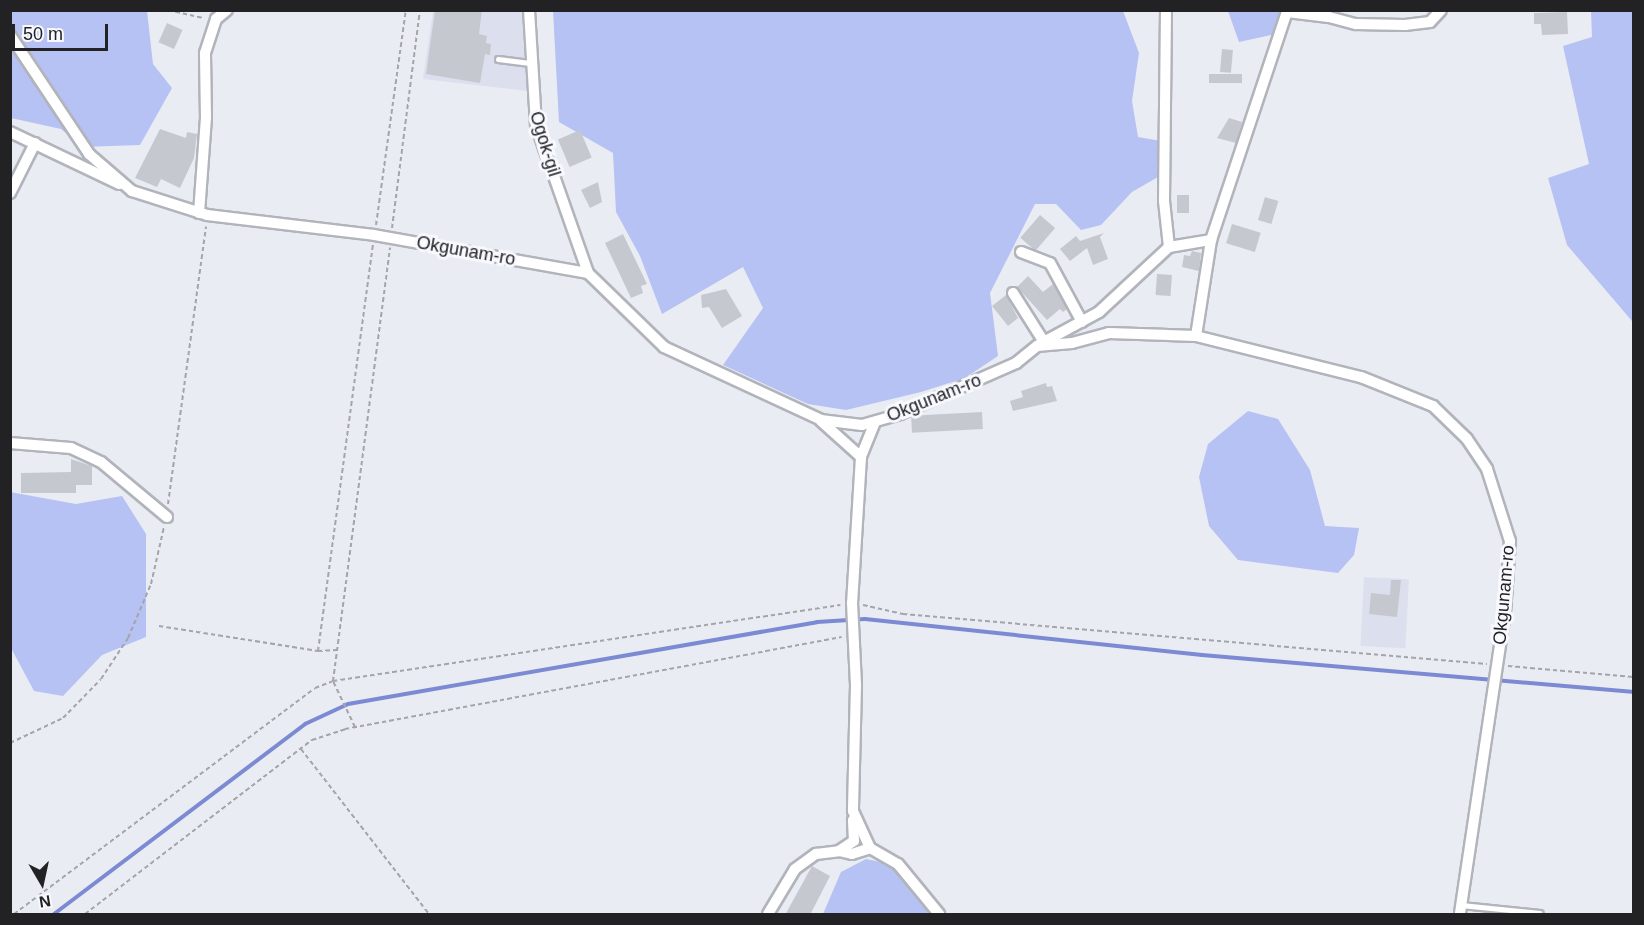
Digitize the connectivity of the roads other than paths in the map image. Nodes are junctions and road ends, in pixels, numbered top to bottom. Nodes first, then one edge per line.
1 (227, 10) edge
2 (530, 10) edge
3 (1166, 10) edge
4 (1441, 10) edge
5 (1287, 11) edge
6 (10, 35) edge
7 (498, 59) dead end
8 (530, 63) junction
9 (10, 132) edge
10 (35, 143) junction
11 (132, 191) junction
12 (10, 193) edge
13 (199, 213) junction
14 (1210, 240) junction
15 (1169, 247) junction
16 (1021, 252) dead end
17 (588, 273) junction
18 (1013, 293) dead end
19 (1082, 322) junction
20 (1196, 336) junction
21 (1040, 344) junction
22 (821, 420) junction
23 (875, 422) junction
24 (10, 443) edge
25 (861, 457) junction
26 (166, 517) dead end
27 (853, 811) junction
28 (870, 848) junction
29 (839, 851) junction
30 (1461, 910) edge
31 (1540, 913) edge
32 (768, 915) edge
33 (939, 915) edge

1 - 13 street
2 - 8 street, Ogok-gil
3 - 15 street
4 - 5 street
5 - 14 street
6 - 11 street, Okgunam-ro
7 - 8 lane
8 - 17 street, Ogok-gil
9 - 10 street
10 - 11 street
10 - 12 street
11 - 13 street, Okgunam-ro
13 - 17 street, Okgunam-ro
14 - 15 street
14 - 20 street
15 - 19 street
16 - 19 street
17 - 22 street, Okgunam-ro
18 - 21 street
19 - 21 street
20 - 21 street, Okgunam-ro
20 - 30 street, Okgunam-ro
21 - 23 street, Okgunam-ro
22 - 23 street, Okgunam-ro
22 - 25 street
23 - 25 street
24 - 26 street
25 - 27 street
27 - 28 street
27 - 29 street
28 - 29 street
28 - 33 street
29 - 32 street
30 - 31 lane

